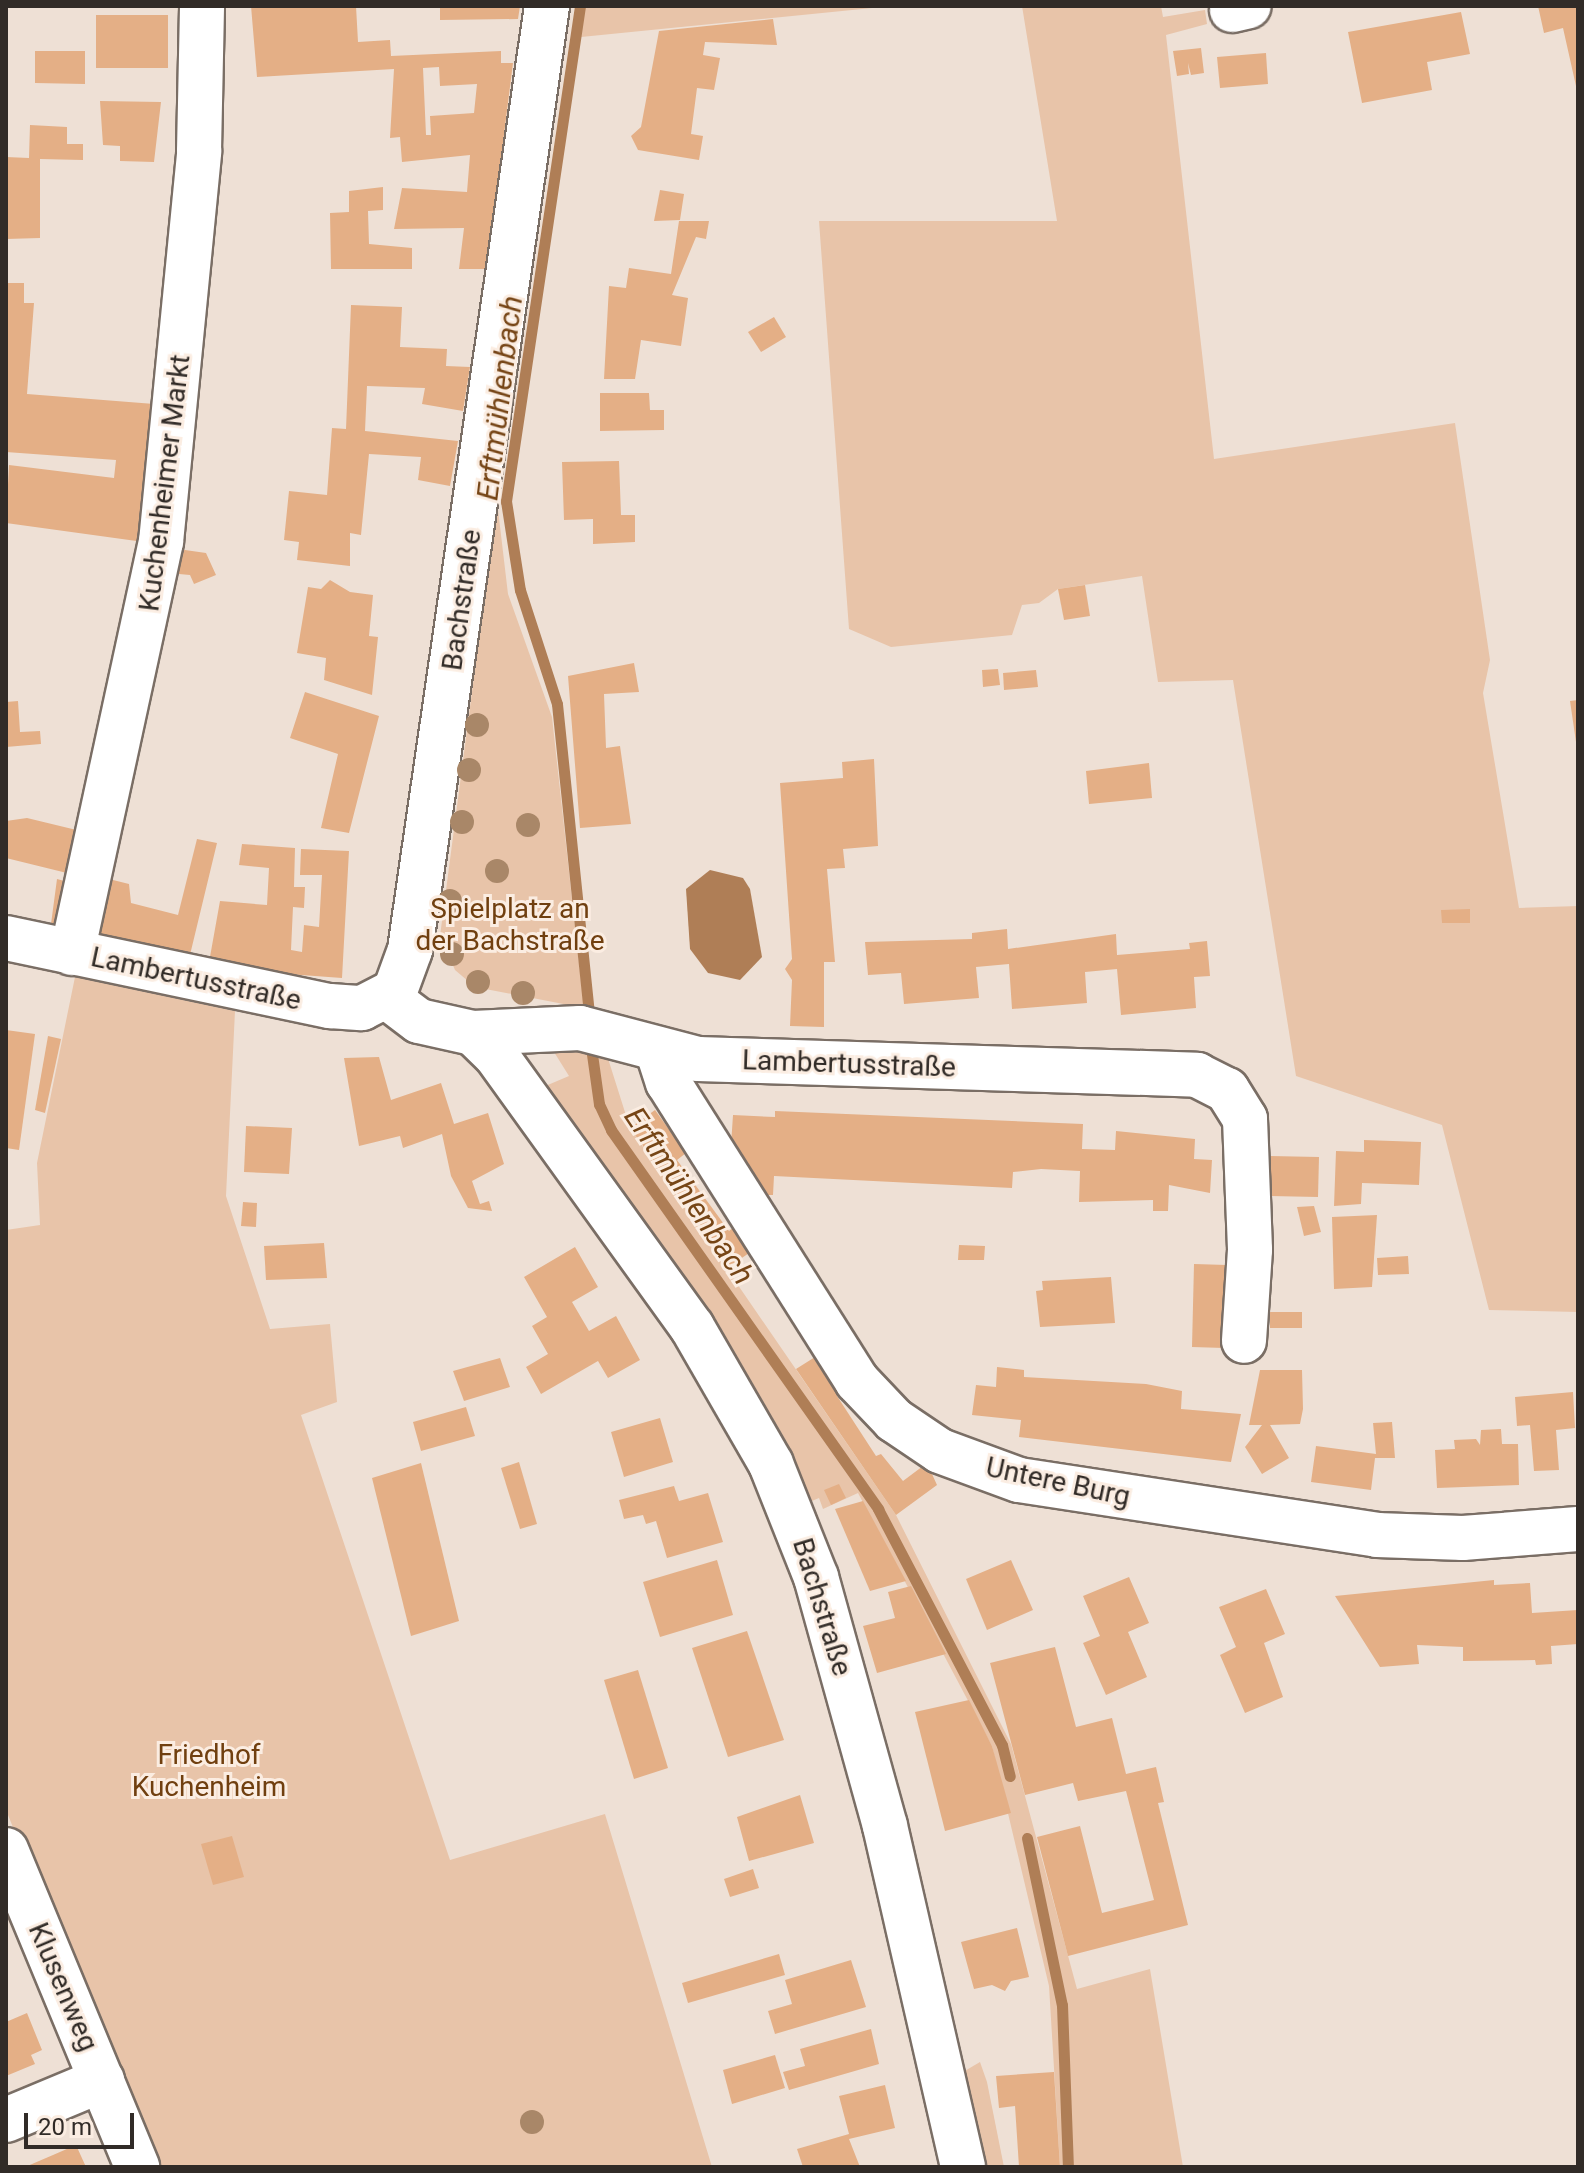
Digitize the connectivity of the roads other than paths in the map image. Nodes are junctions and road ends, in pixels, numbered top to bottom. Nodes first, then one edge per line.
1 (202, 6) edge
2 (547, 6) edge
3 (6, 938) edge
4 (72, 953) junction
5 (387, 997) junction
6 (473, 1033) junction
7 (657, 1049) junction
8 (1244, 1341) dead end
9 (1578, 1529) edge
10 (6, 1850) edge
11 (102, 2080) junction
12 (6, 2120) edge
13 (137, 2167) edge
14 (963, 2167) edge

1 - 4 street, Kuchenheimer Markt
2 - 5 street, Bachstraße
3 - 4 street, Lambertusstraße
4 - 5 street, Lambertusstraße
5 - 6 street, Lambertusstraße
6 - 7 street, Lambertusstraße
6 - 14 street, Bachstraße
7 - 8 street, Lambertusstraße
7 - 9 street, Untere Burg
10 - 11 street, Klusenweg
11 - 12 street, Klusenweg
11 - 13 street, Klusenweg

